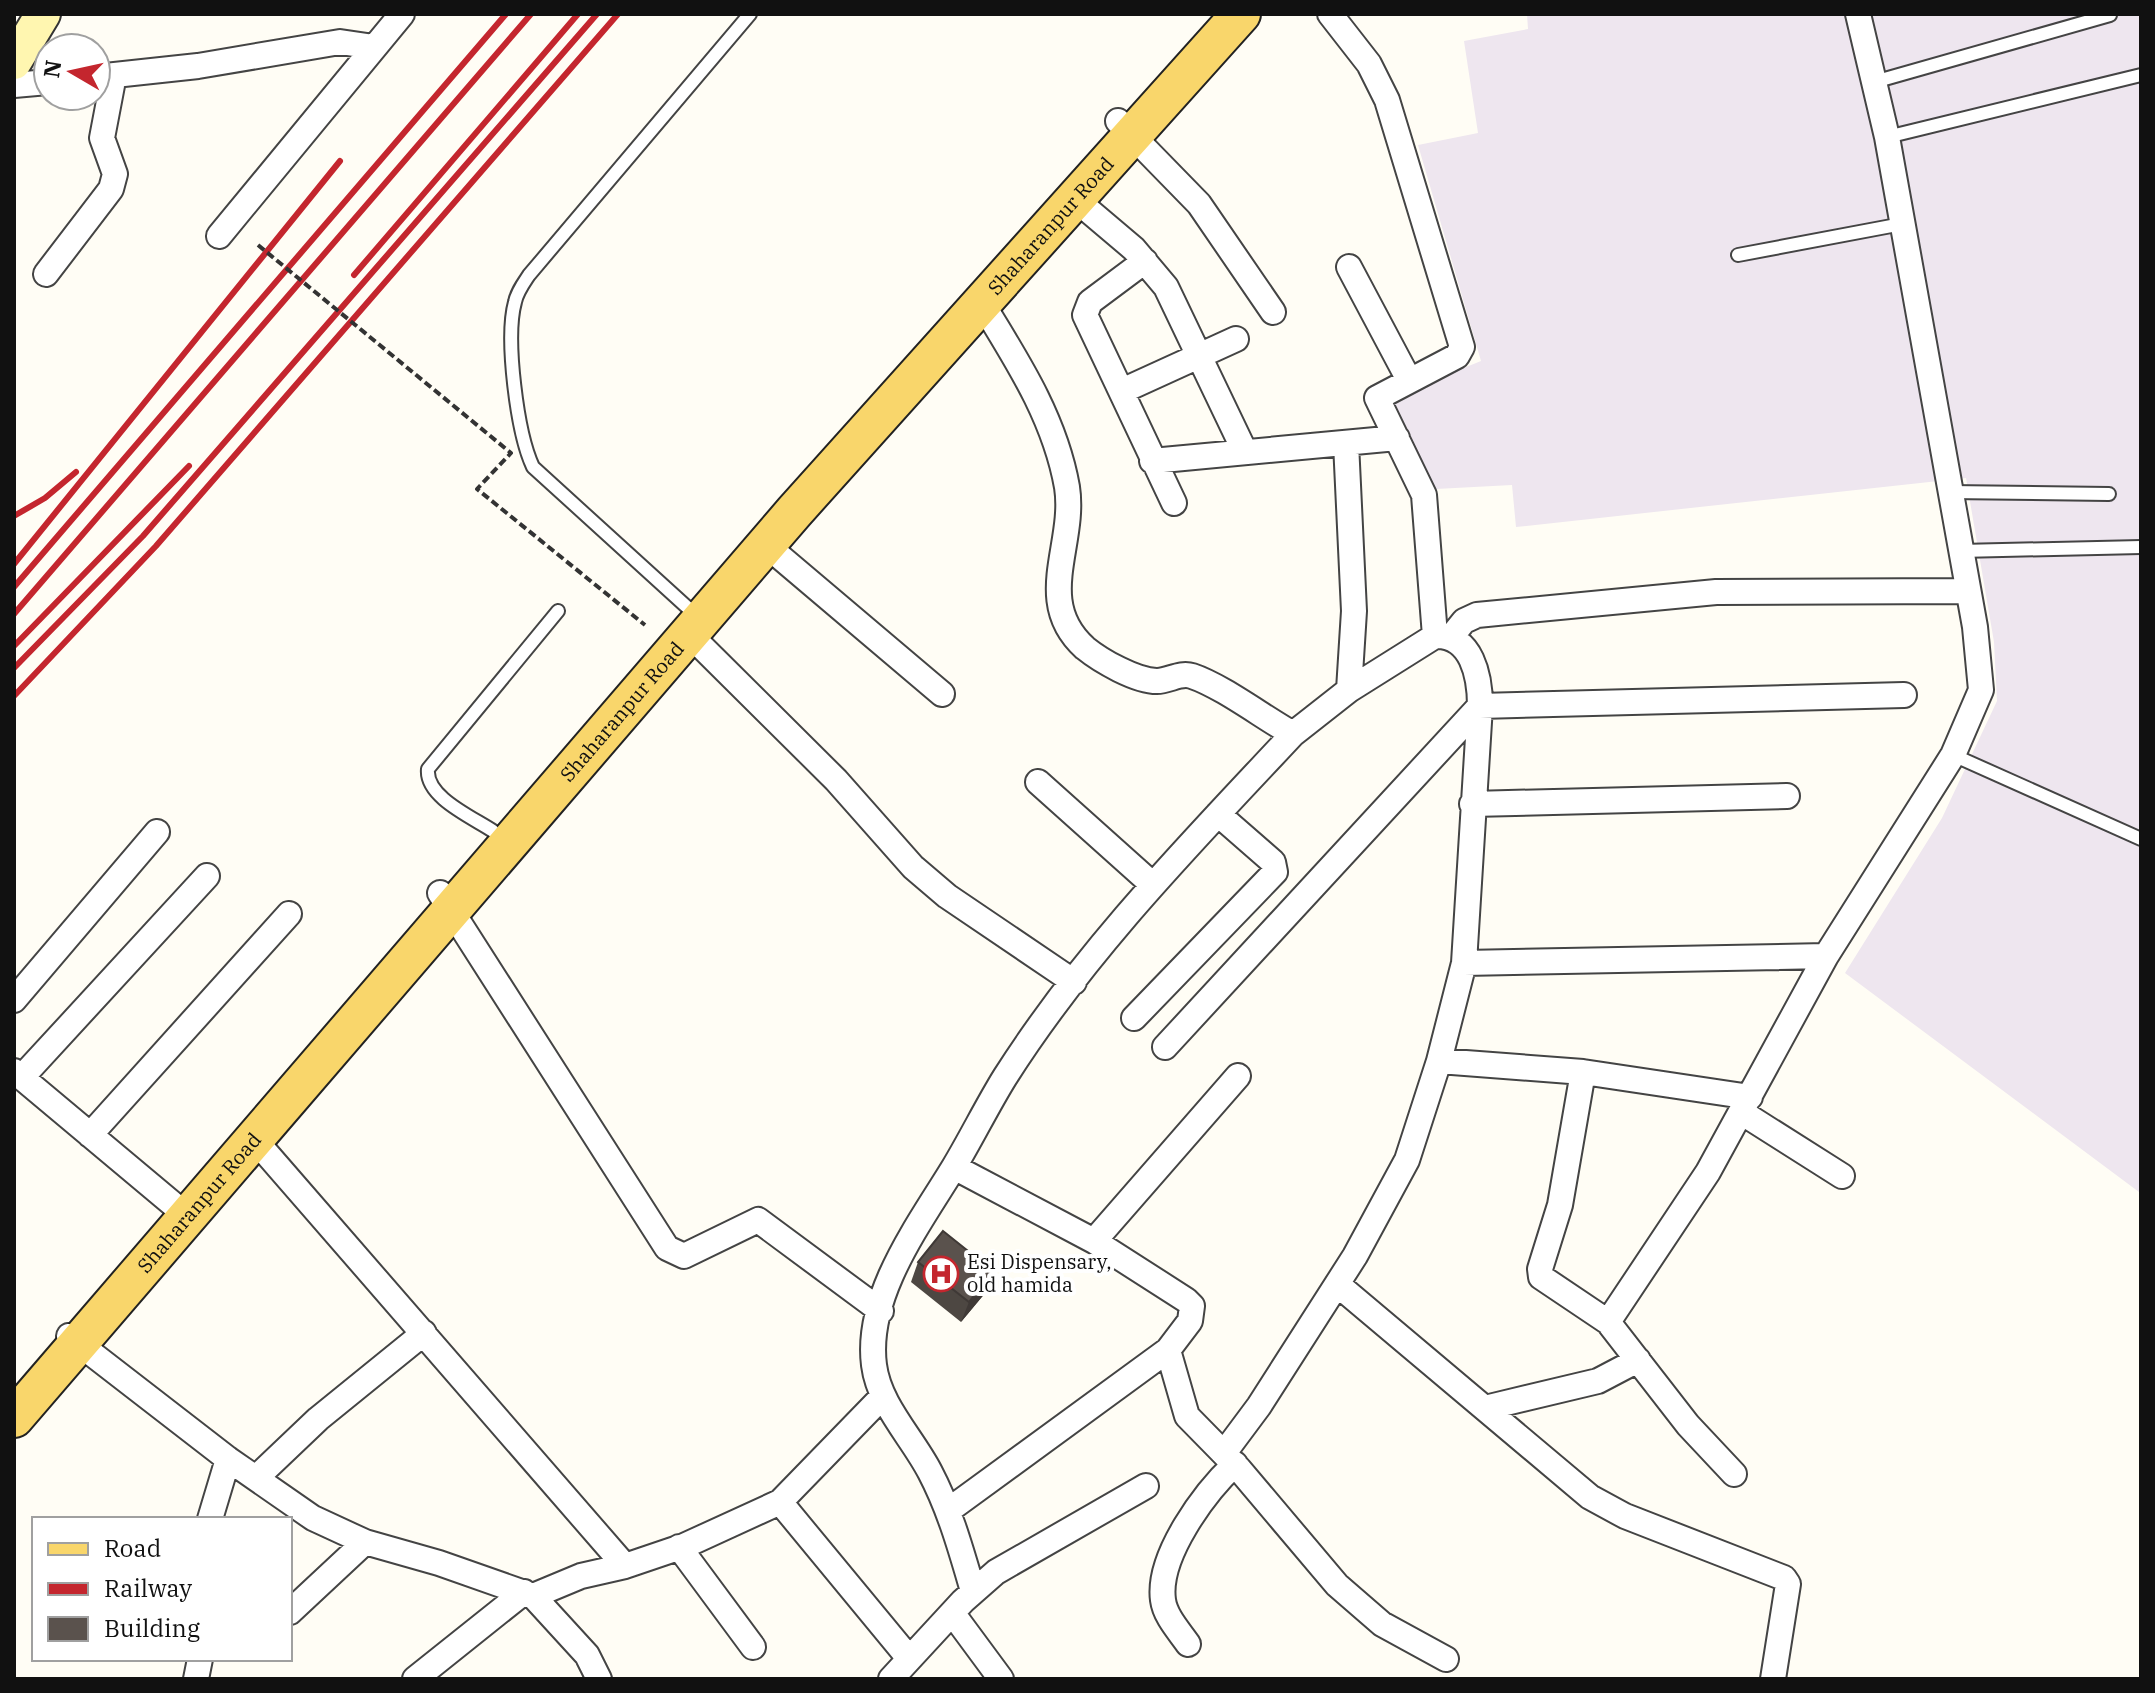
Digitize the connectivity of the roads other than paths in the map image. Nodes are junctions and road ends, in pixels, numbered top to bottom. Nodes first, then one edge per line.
1 (43, 14) edge
2 (402, 14) edge
3 (750, 14) edge
4 (1214, 14) edge
5 (1241, 14) edge
6 (1330, 14) edge
7 (1858, 14) edge
8 (2110, 15) edge
9 (374, 47) junction
10 (14, 62) edge
11 (112, 75) edge
12 (2141, 75) edge
13 (1874, 82) junction
14 (103, 112) edge
15 (1125, 128) junction
16 (1887, 137) junction
17 (1075, 199) junction
18 (1902, 224) junction
19 (219, 236) dead end
20 (1738, 255) dead end
21 (1145, 261) junction
22 (1349, 267) dead end
23 (46, 274) dead end
24 (983, 305) junction
25 (1273, 312) dead end
26 (1236, 339) dead end
27 (1199, 356) junction
28 (1409, 380) junction
29 (1122, 391) junction
30 (1397, 438) junction
31 (1346, 443) junction
32 (1245, 452) junction
33 (1152, 461) junction
34 (1949, 492) junction
35 (2109, 494) dead end
36 (1174, 503) dead end
37 (766, 545) junction
38 (2141, 547) edge
39 (1959, 551) junction
40 (1966, 591) junction
41 (558, 611) dead end
42 (693, 621) junction
43 (1443, 636) junction
44 (1349, 690) junction
45 (942, 694) dead end
46 (1904, 695) dead end
47 (1480, 706) junction
48 (1293, 734) junction
49 (1953, 755) junction
50 (1038, 782) dead end
51 (1787, 796) dead end
52 (1472, 804) junction
53 (1218, 814) junction
54 (493, 831) junction
55 (157, 832) dead end
56 (2141, 839) edge
57 (207, 876) dead end
58 (1153, 885) junction
59 (446, 903) junction
60 (289, 914) dead end
61 (1826, 956) junction
62 (1464, 963) junction
63 (1074, 982) junction
64 (14, 1000) edge
65 (1134, 1018) dead end
66 (1165, 1047) dead end
67 (1439, 1061) junction
68 (1583, 1072) junction
69 (18, 1074) edge
70 (1238, 1076) dead end
71 (1746, 1105) junction
72 (90, 1135) junction
73 (255, 1140) junction
74 (954, 1167) junction
75 (1842, 1176) dead end
76 (174, 1205) junction
77 (1094, 1241) junction
78 (1337, 1284) junction
79 (881, 1311) junction
80 (1608, 1322) junction
81 (424, 1333) junction
82 (71, 1339) junction
83 (1168, 1350) junction
84 (1638, 1360) junction
85 (14, 1393) edge
86 (883, 1396) junction
87 (1485, 1408) junction
88 (14, 1418) edge
89 (1230, 1458) junction
90 (228, 1459) junction
91 (1734, 1474) dead end
92 (256, 1478) junction
93 (1146, 1486) dead end
94 (780, 1502) junction
95 (949, 1510) junction
96 (211, 1517) edge
97 (365, 1542) junction
98 (679, 1547) junction
99 (625, 1566) junction
100 (973, 1591) junction
101 (528, 1594) junction
102 (292, 1610) edge
103 (953, 1614) junction
104 (1188, 1644) dead end
105 (753, 1647) dead end
106 (908, 1657) junction
107 (1446, 1659) dead end
108 (415, 1679) edge
109 (599, 1679) edge
110 (891, 1679) edge
111 (1001, 1679) edge
112 (1773, 1679) edge

1 - 10 main road
2 - 9 street
3 - 42 lane
4 - 15 main road, Shaharanpur Road
5 - 15 main road, Shaharanpur Road
6 - 28 street
7 - 13 street
8 - 13 lane
9 - 11 street
9 - 19 street
12 - 16 lane
13 - 16 street
14 - 23 street
15 - 17 main road, Shaharanpur Road
15 - 25 street
15 - 42 main road, Shaharanpur Road
16 - 18 street
17 - 21 street
17 - 24 main road, Shaharanpur Road
18 - 20 lane
18 - 34 street
21 - 27 street
21 - 29 street
22 - 28 street
24 - 37 main road, Shaharanpur Road
24 - 48 street
26 - 27 street
27 - 29 street
27 - 32 street
28 - 30 street
29 - 33 street
30 - 31 street
30 - 43 street
31 - 32 street
31 - 44 street
32 - 33 street
33 - 36 street
34 - 35 lane
34 - 39 street
37 - 42 main road, Shaharanpur Road
37 - 45 street
38 - 39 lane
39 - 40 street
40 - 43 street
40 - 49 street
41 - 54 lane
42 - 54 main road, Shaharanpur Road
42 - 59 main road, Shaharanpur Road
42 - 63 street
43 - 44 street
43 - 47 street
44 - 48 street
46 - 47 street
47 - 52 street
47 - 66 street
48 - 53 street
49 - 56 lane
49 - 61 street
50 - 58 street
51 - 52 street
52 - 62 street
53 - 58 street
53 - 65 street
54 - 59 main road, Shaharanpur Road
55 - 64 street
57 - 69 street
58 - 63 street
59 - 73 main road, Shaharanpur Road
59 - 76 main road, Shaharanpur Road
59 - 79 street
60 - 72 street
61 - 62 street
61 - 71 street
62 - 67 street
63 - 74 street
67 - 68 street
67 - 78 street
68 - 71 street
68 - 80 street
69 - 72 street
70 - 77 street
71 - 75 street
71 - 80 street
72 - 76 street
73 - 81 street
73 - 82 main road, Shaharanpur Road
74 - 77 street
74 - 79 street
76 - 82 main road, Shaharanpur Road
77 - 83 street
78 - 87 street
78 - 89 street
79 - 86 street
80 - 84 street
81 - 92 street
81 - 99 street
82 - 85 main road, Shaharanpur Road
82 - 88 main road, Shaharanpur Road
82 - 90 street
83 - 89 street
83 - 95 street
84 - 87 street
84 - 91 street
86 - 94 street
86 - 95 street
87 - 112 street
89 - 104 street
89 - 107 street
90 - 92 street
90 - 96 street
92 - 97 street
93 - 100 street
94 - 98 street
94 - 106 street
95 - 100 street
97 - 101 street
97 - 102 street
98 - 99 street
98 - 105 street
99 - 101 street
100 - 103 street
101 - 108 street
101 - 109 street
103 - 106 street
103 - 111 street
106 - 110 street

